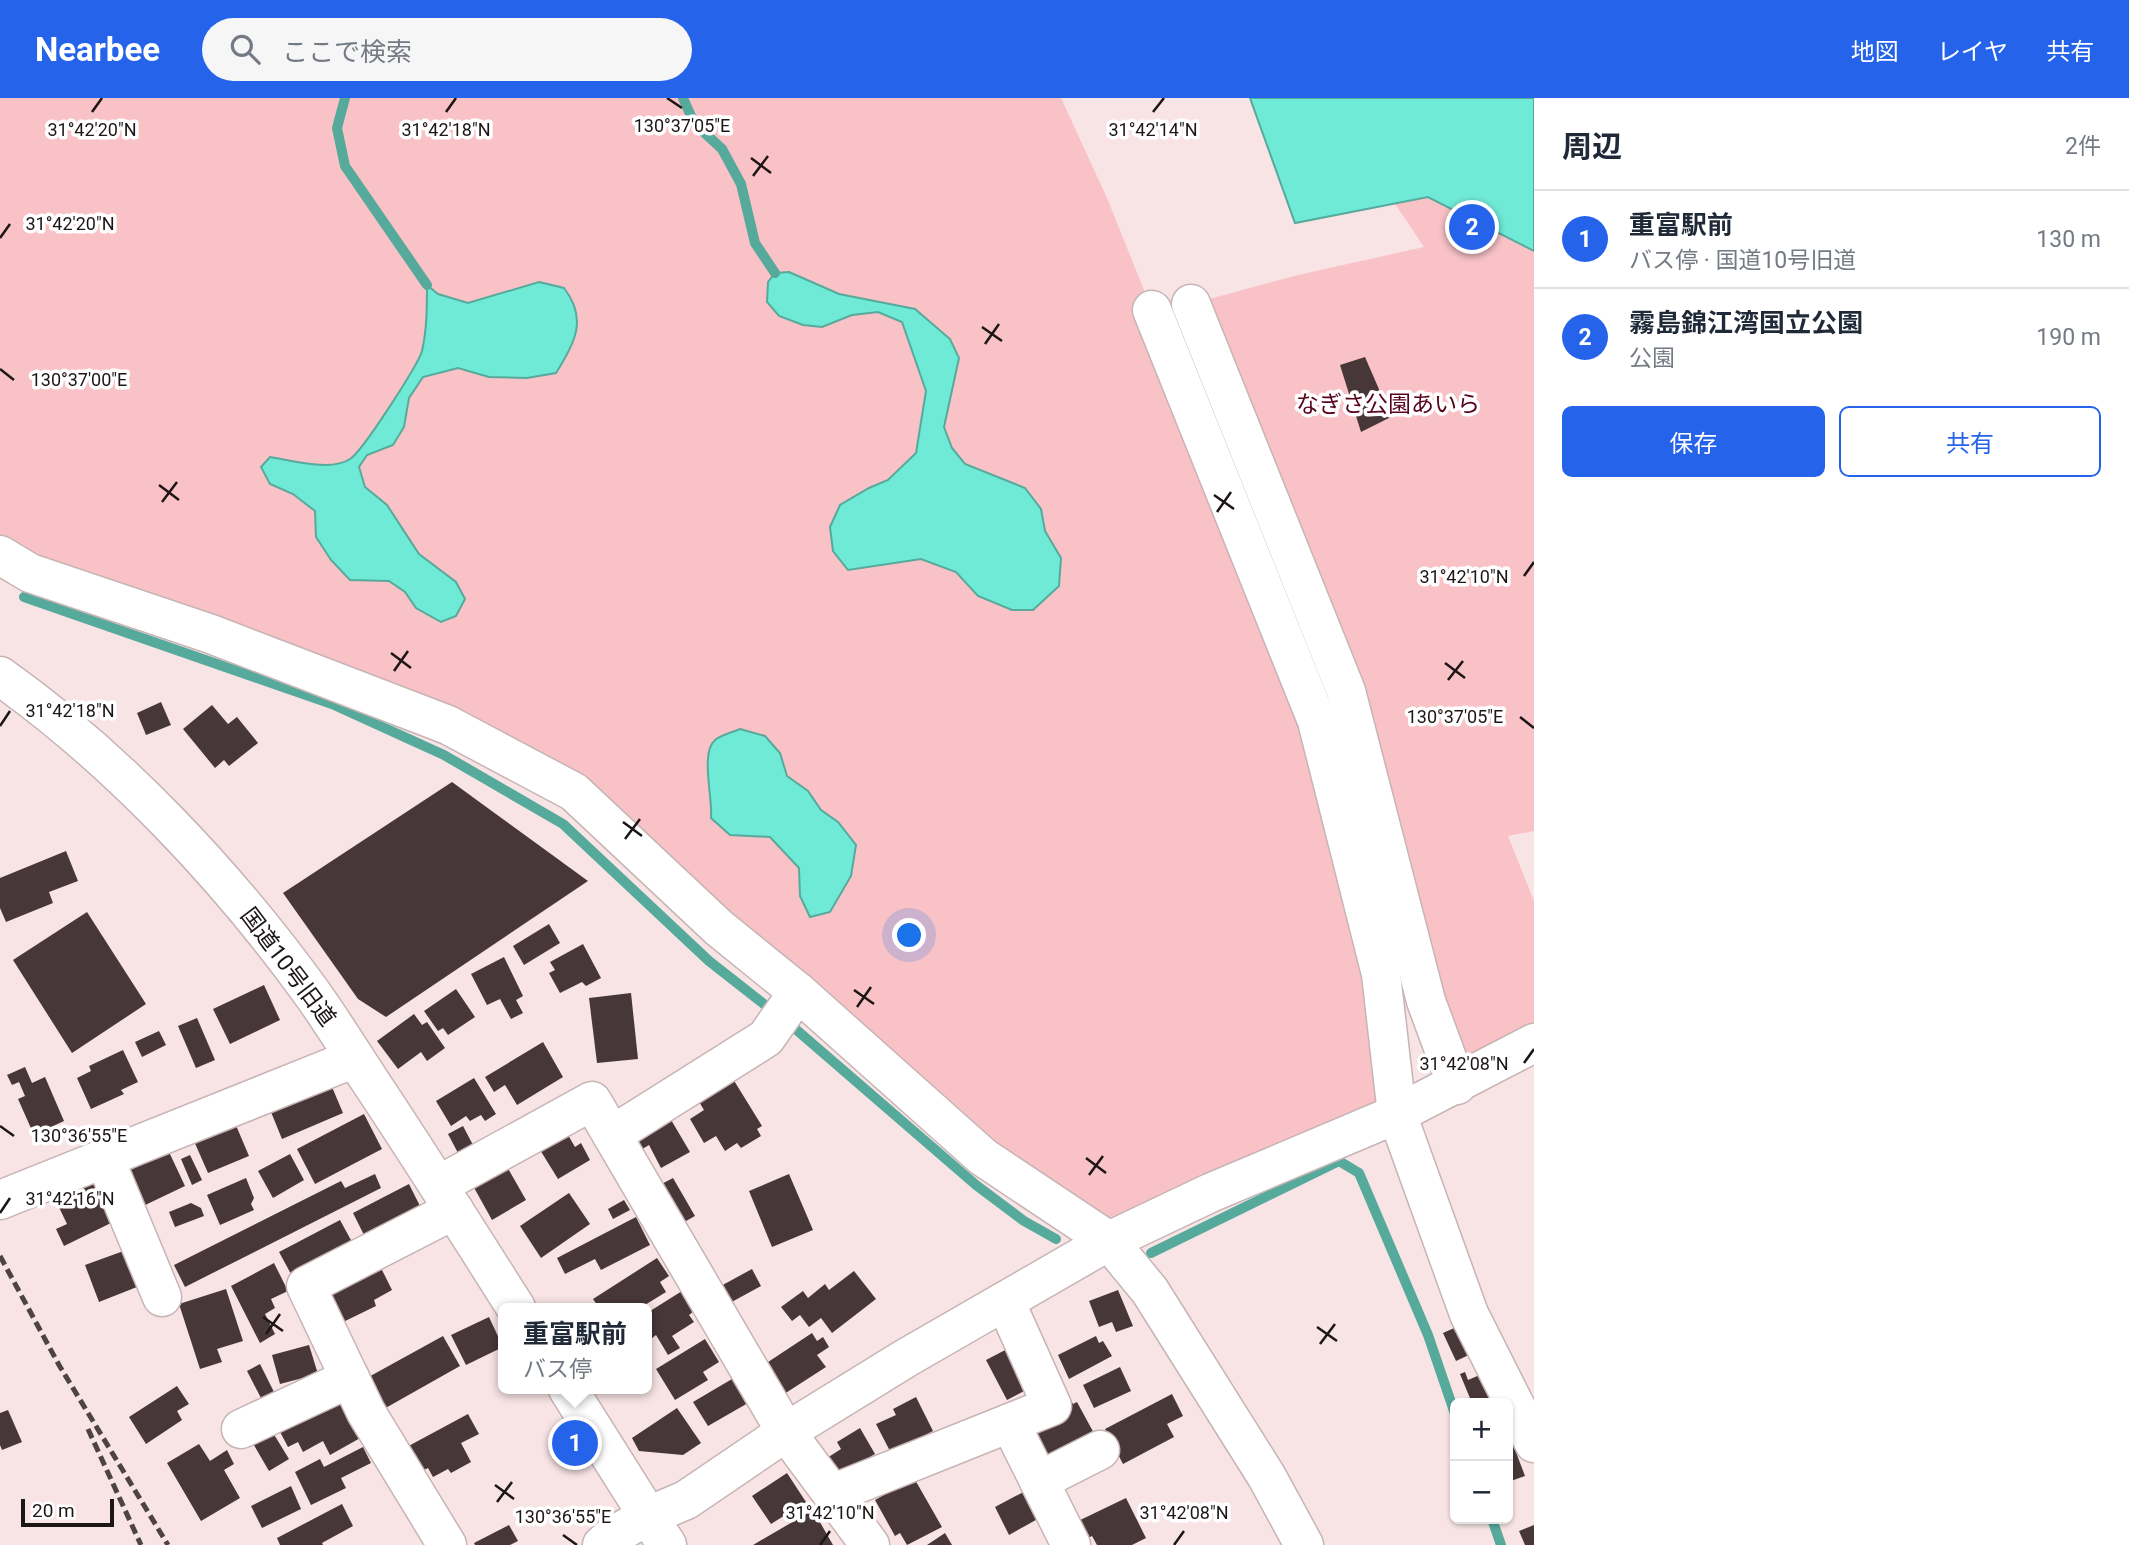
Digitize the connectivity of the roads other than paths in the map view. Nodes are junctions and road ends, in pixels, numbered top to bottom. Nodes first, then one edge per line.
1 (1191, 304) dead end
2 (1152, 310) dead end
3 (0, 555) edge
4 (0, 676) edge
5 (799, 992) junction
6 (1534, 1043) edge
7 (355, 1058) junction
8 (1457, 1085) junction
9 (1396, 1114) junction
10 (612, 1135) junction
11 (104, 1157) junction
12 (446, 1198) junction
13 (0, 1200) edge
14 (1109, 1241) junction
15 (162, 1297) dead end
16 (1005, 1301) junction
17 (513, 1303) edge
18 (350, 1377) junction
19 (571, 1394) edge
20 (1010, 1423) junction
21 (241, 1429) dead end
22 (786, 1432) junction
23 (1534, 1443) edge
24 (1100, 1450) dead end
25 (1039, 1481) junction
26 (832, 1494) junction
27 (657, 1530) edge
28 (447, 1545) edge
29 (602, 1545) edge
30 (870, 1545) edge
31 (1071, 1545) edge
32 (1304, 1545) edge

1 - 8 street
2 - 9 street
3 - 5 street
4 - 7 street, 国道10号旧道
5 - 10 street
5 - 14 street
6 - 8 street
7 - 11 street
7 - 12 street, 国道10号旧道
8 - 9 street
9 - 14 street
9 - 23 street
10 - 12 street
10 - 22 street
11 - 13 street
11 - 15 street
12 - 17 street, 国道10号旧道
12 - 18 street
14 - 16 street
14 - 32 street
16 - 20 street
16 - 22 street
18 - 21 street
18 - 28 street
19 - 27 street
20 - 25 street
20 - 26 street
22 - 26 street
22 - 27 street
24 - 25 street
25 - 31 street
26 - 30 street
27 - 29 street

